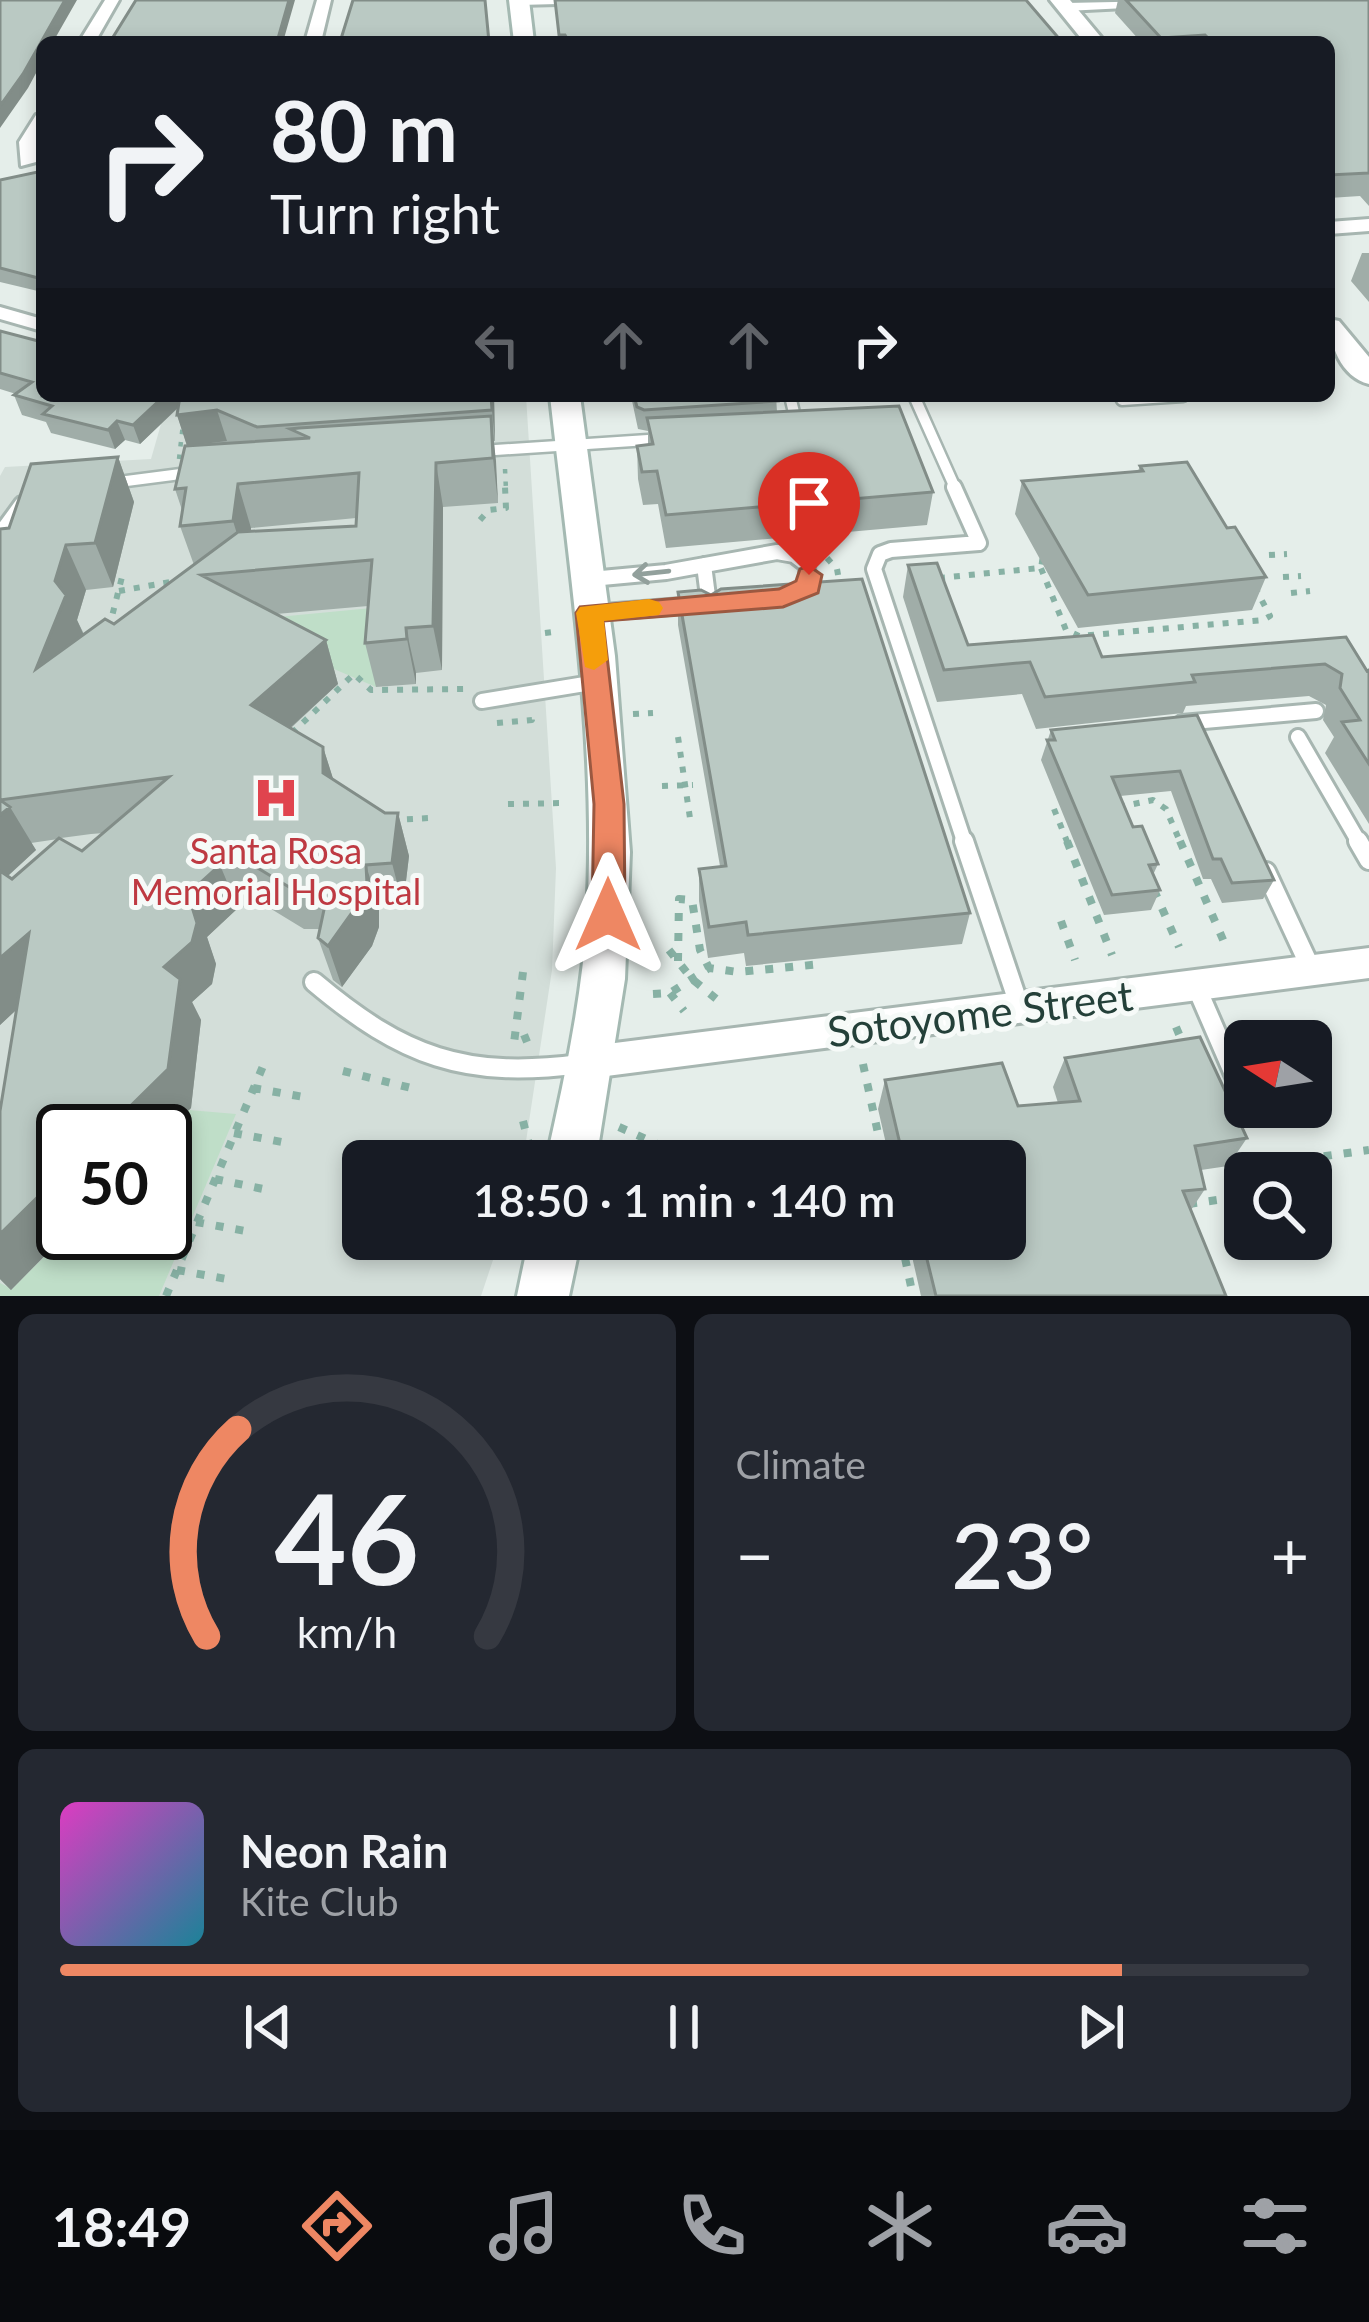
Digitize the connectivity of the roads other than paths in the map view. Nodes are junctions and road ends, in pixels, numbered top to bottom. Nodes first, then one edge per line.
1 (112, 0) edge
2 (324, 0) edge
3 (558, 0) edge
4 (1205, 0) edge
5 (519, 1) edge
6 (1063, 4) edge
7 (91, 36) edge
8 (315, 36) edge
9 (523, 36) edge
10 (1090, 36) edge
11 (36, 128) edge
12 (34, 160) edge
13 (0, 168) edge
14 (1369, 225) edge
15 (1335, 228) edge
16 (0, 313) edge
17 (36, 323) edge
18 (566, 402) edge
19 (791, 402) edge
20 (917, 402) edge
21 (777, 432) edge
22 (690, 438) edge
23 (570, 445) junction
24 (465, 452) edge
25 (213, 471) edge
26 (103, 483) edge
27 (28, 496) edge
28 (0, 534) edge
29 (704, 565) junction
30 (587, 596) junction
31 (783, 598) edge
32 (728, 602) edge
33 (710, 610) junction
34 (597, 682) junction
35 (482, 700) dead end
36 (1316, 710) dead end
37 (1196, 722) junction
38 (1173, 724) edge
39 (1298, 737) dead end
40 (1205, 743) edge
41 (1255, 849) edge
42 (1369, 860) edge
43 (1369, 963) edge
44 (1312, 971) junction
45 (314, 982) dead end
46 (1196, 986) junction
47 (1020, 1008) junction
48 (1224, 1051) edge
49 (591, 1062) junction
50 (575, 1140) edge
51 (551, 1260) edge
52 (543, 1296) edge

1 - 7 street
2 - 8 street
3 - 5 street
4 - 6 street
5 - 9 main road
6 - 10 main road
11 - 12 street
12 - 13 street
14 - 15 street
16 - 17 street
18 - 23 main road
19 - 21 lane
20 - 47 lane
22 - 23 lane
23 - 24 lane
23 - 30 main road
25 - 26 lane
27 - 28 lane
29 -> 30 lane
29 - 31 lane
29 - 33 lane
30 - 33 lane
30 - 34 main road
32 - 33 lane
34 - 35 lane
34 - 49 main road
36 - 37 lane
37 - 38 lane
37 - 40 lane
39 - 42 lane
41 - 44 lane
43 - 44 street, Sotoyome Street
44 - 46 street, Sotoyome Street
45 - 49 lane
46 - 47 street, Sotoyome Street
46 - 48 lane
47 - 49 street, Sotoyome Street
49 - 50 main road
51 - 52 main road

